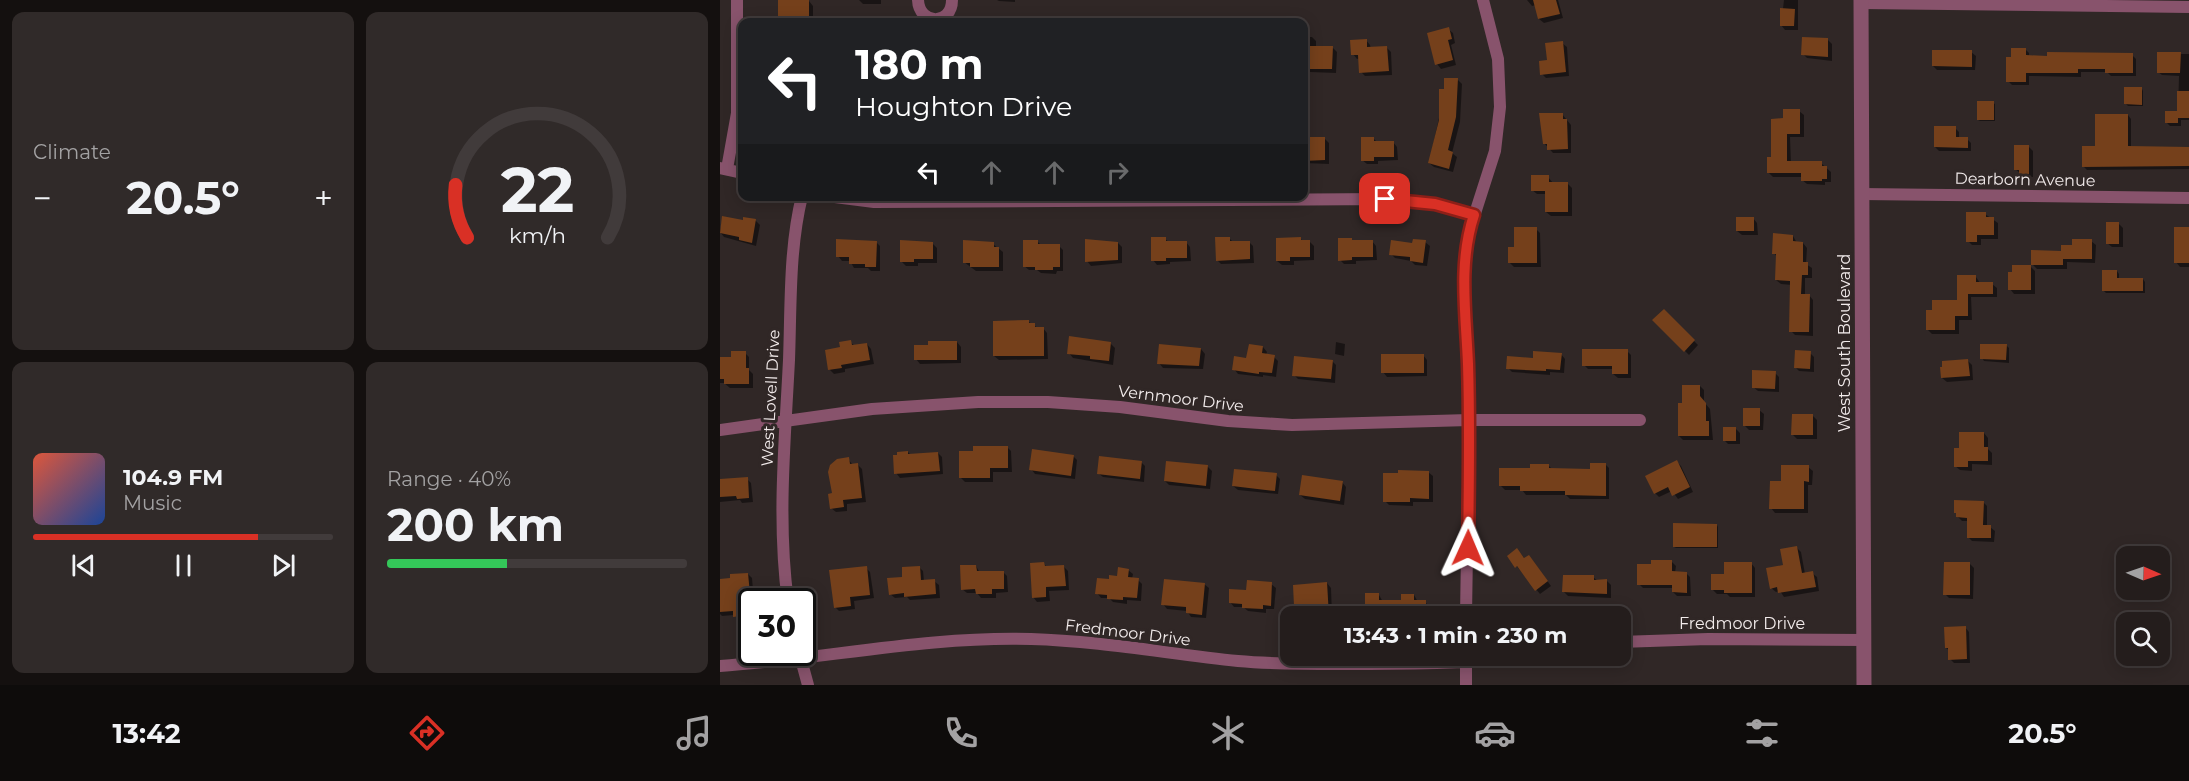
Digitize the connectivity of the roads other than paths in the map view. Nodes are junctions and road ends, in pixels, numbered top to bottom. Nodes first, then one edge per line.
1 (737, 0) edge
2 (918, 0) edge
3 (952, 0) edge
4 (1483, 0) edge
5 (1861, 1) edge
6 (2189, 7) edge
7 (933, 18) edge
8 (939, 18) edge
9 (724, 169) edge
10 (1861, 194) junction
11 (2189, 198) edge
12 (1308, 199) edge
13 (801, 201) edge
14 (866, 201) edge
15 (1044, 201) edge
16 (1474, 215) junction
17 (1469, 420) junction
18 (1640, 420) dead end
19 (786, 421) junction
20 (720, 429) edge
21 (786, 588) edge
22 (1466, 606) edge
23 (1864, 640) junction
24 (1631, 642) edge
25 (816, 654) edge
26 (1280, 663) edge
27 (738, 664) edge
28 (720, 666) edge
29 (803, 666) edge
30 (1466, 666) edge
31 (808, 685) edge
32 (1466, 685) edge
33 (1864, 685) edge

1 - 9 street
2 - 7 street
3 - 8 street
4 - 16 street
5 - 6 street
5 - 10 street, West South Boulevard
10 - 11 street, Dearborn Avenue
10 - 23 street, West South Boulevard
12 - 16 street
13 - 19 street, West Lovell Drive
14 - 15 street
16 - 17 street
17 - 18 street, Vernmoor Drive
17 - 19 street, Vernmoor Drive
17 - 22 street
19 - 20 street, Vernmoor Drive
19 - 21 street, West Lovell Drive
23 - 24 street, Fredmoor Drive
23 - 33 street, West South Boulevard
25 - 26 street, Fredmoor Drive
27 - 28 street, Fredmoor Drive
29 - 31 street
30 - 32 street

